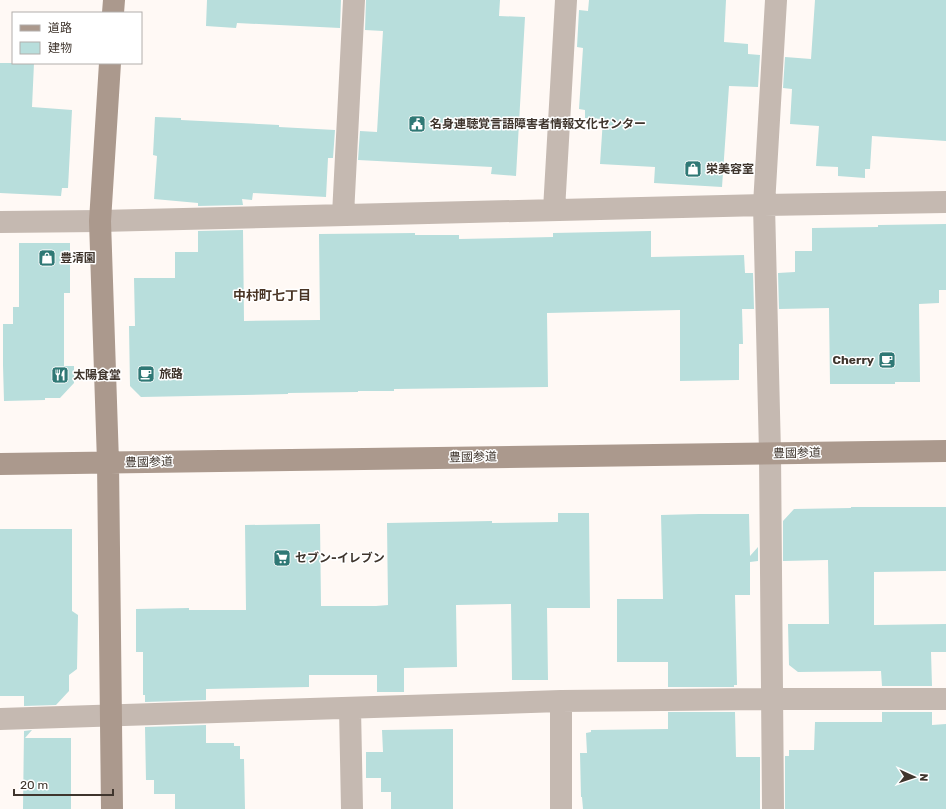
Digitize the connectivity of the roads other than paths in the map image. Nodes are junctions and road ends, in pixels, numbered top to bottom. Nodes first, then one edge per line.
1 (114, 0) edge
2 (354, 0) edge
3 (566, 0) edge
4 (776, 0) edge
5 (113, 12) edge
6 (110, 64) edge
7 (946, 202) edge
8 (764, 205) junction
9 (554, 210) junction
10 (343, 215) junction
11 (100, 221) junction
12 (0, 222) edge
13 (946, 450) edge
14 (770, 453) junction
15 (108, 462) junction
16 (0, 464) edge
17 (772, 699) junction
18 (946, 699) edge
19 (561, 702) junction
20 (350, 708) junction
21 (111, 716) junction
22 (0, 719) edge
23 (112, 809) edge
24 (352, 809) edge
25 (561, 809) edge
26 (773, 809) edge

1 - 5 street
2 - 10 street
3 - 9 street
4 - 8 street
6 - 11 street
7 - 8 street
8 - 9 street
8 - 14 street
9 - 10 street
10 - 11 street
11 - 12 street
11 - 15 street
13 - 14 street, 豊國参道
14 - 15 street, 豊國参道
14 - 17 street
15 - 16 street, 豊國参道
15 - 21 street
17 - 18 street
17 - 19 street
17 - 26 street
19 - 20 street
19 - 25 street
20 - 21 street
20 - 24 street
21 - 22 street
21 - 23 street

